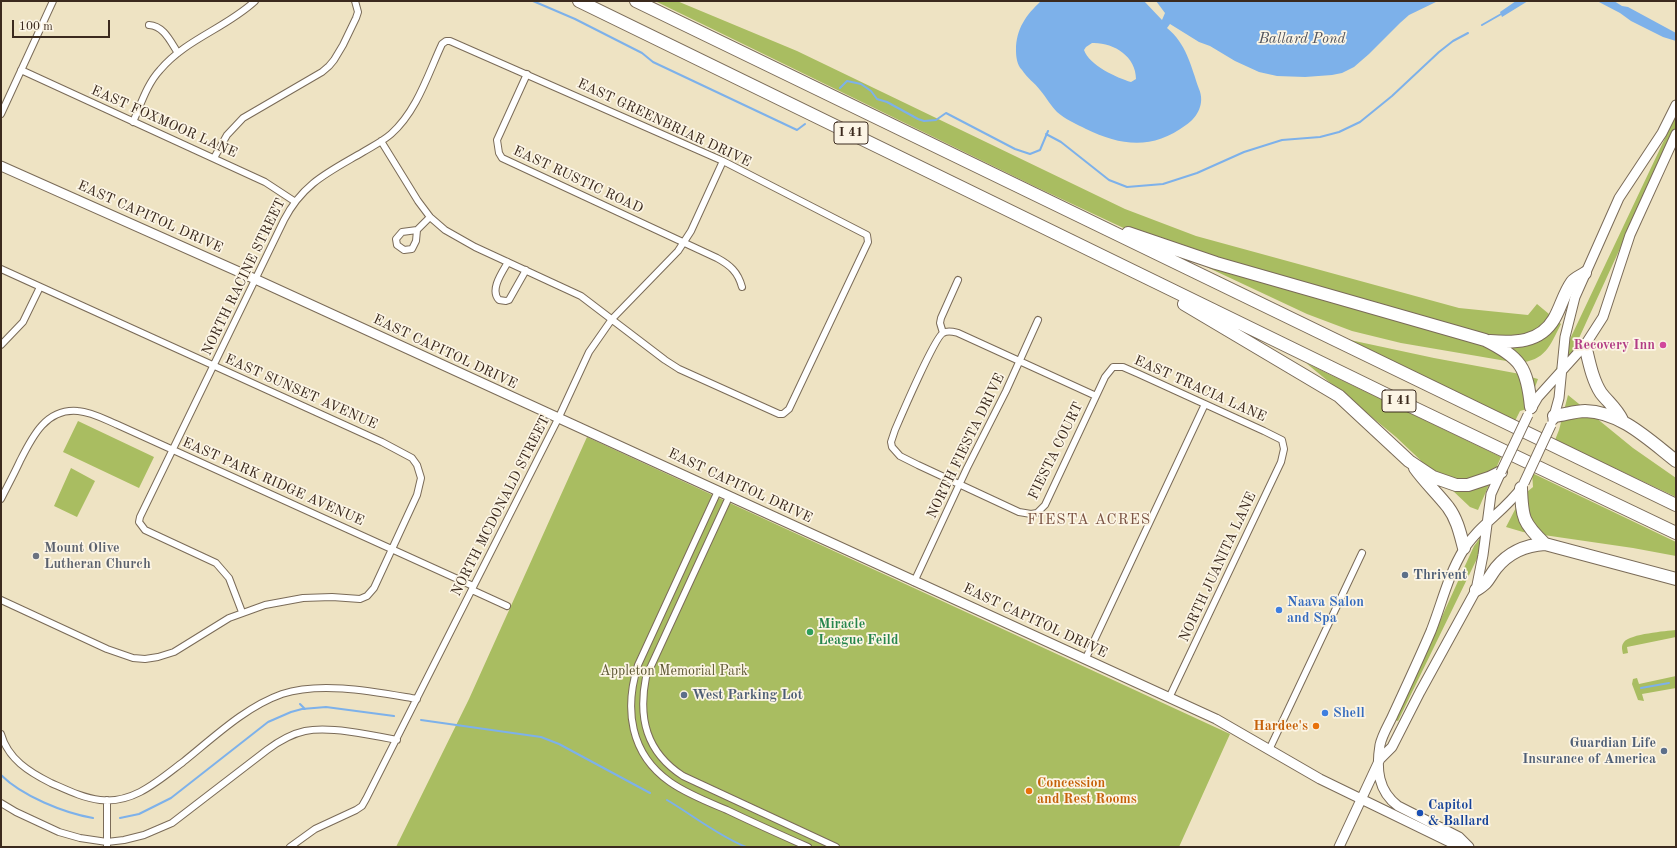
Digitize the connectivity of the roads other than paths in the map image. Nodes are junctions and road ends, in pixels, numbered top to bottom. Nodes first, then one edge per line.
1 (53, 1) edge
2 (255, 1) edge
3 (355, 1) edge
4 (579, 1) edge
5 (636, 1) edge
6 (149, 25) dead end
7 (447, 41) joint
8 (178, 53) junction
9 (21, 70) junction
10 (527, 74) junction
11 (1676, 105) edge
12 (1, 114) edge
13 (133, 122) junction
14 (1676, 134) edge
15 (380, 141) junction
16 (214, 158) junction
17 (722, 161) junction
18 (1, 166) edge
19 (294, 201) junction
20 (1061, 207) junction
21 (430, 217) junction
22 (417, 230) dead end
23 (684, 242) junction
24 (508, 262) junction
25 (1123, 266) junction
26 (1, 269) edge
27 (526, 270) junction
28 (1585, 273) junction
29 (255, 279) junction
30 (958, 280) dead end
31 (40, 287) junction
32 (742, 287) dead end
33 (612, 319) junction
34 (1038, 320) dead end
35 (943, 333) junction
36 (1485, 340) junction
37 (1, 345) edge
38 (1585, 345) junction
39 (1020, 361) junction
40 (214, 366) junction
41 (1563, 371) junction
42 (1096, 396) junction
43 (1205, 404) junction
44 (1530, 411) junction
45 (558, 419) junction
46 (1622, 420) junction
47 (1553, 421) junction
48 (1284, 445) joint
49 (173, 450) junction
50 (1409, 461) junction
51 (1676, 461) edge
52 (1501, 472) junction
53 (960, 485) junction
54 (1523, 486) junction
55 (718, 491) junction
56 (729, 497) junction
57 (1, 499) edge
58 (1676, 505) edge
59 (1489, 520) junction
60 (1676, 533) edge
61 (1545, 544) junction
62 (1464, 548) junction
63 (392, 549) junction
64 (1362, 553) dead end
65 (1676, 579) edge
66 (914, 582) junction
67 (472, 588) junction
68 (1476, 590) junction
69 (1, 600) edge
70 (507, 606) dead end
71 (242, 612) junction
72 (1085, 660) junction
73 (1169, 698) junction
74 (417, 699) junction
75 (1, 734) edge
76 (397, 740) junction
77 (1269, 750) junction
78 (1380, 759) junction
79 (1362, 799) junction
80 (107, 800) junction
81 (1, 803) edge
82 (107, 844) edge
83 (290, 847) edge
84 (808, 847) edge
85 (836, 847) edge
86 (1339, 847) edge
87 (1460, 847) edge
88 (1469, 847) edge

1 - 9 street
2 - 8 street
3 - 16 street
4 - 25 highway, I 41
5 - 20 highway, I 41
6 - 8 street
7 - 10 street, EAST GREENBRIAR DRIVE
7 - 15 street, NORTH RACINE STREET
8 - 13 street
9 - 12 street
9 - 13 street, EAST FOXMOOR LANE
10 - 17 street, EAST GREENBRIAR DRIVE
10 - 23 street, EAST RUSTIC ROAD
11 - 28 main road
13 - 16 street, EAST FOXMOOR LANE
14 - 38 main road
15 - 19 street, NORTH RACINE STREET
15 - 21 street
16 - 19 street, EAST FOXMOOR LANE
17 - 23 street, NORTH MCDONALD STREET
17 - 33 street, EAST GREENBRIAR DRIVE
18 - 29 main road, EAST CAPITOL DRIVE
19 - 29 street, NORTH RACINE STREET
20 - 36 highway
20 - 58 highway, I 41
21 - 22 street
21 - 24 street
23 - 32 street, EAST RUSTIC ROAD
23 - 33 street, NORTH MCDONALD STREET
24 - 27 street
24 - 27 street
25 - 50 highway
25 - 60 highway, I 41
26 - 31 street, EAST SUNSET AVENUE
27 - 33 street
28 - 36 highway
28 - 41 main road
29 - 40 street, NORTH RACINE STREET
29 - 45 main road, EAST CAPITOL DRIVE
30 - 35 street
31 - 37 street
31 - 40 street, EAST SUNSET AVENUE
33 - 45 street, NORTH MCDONALD STREET
34 - 39 street, NORTH FIESTA DRIVE
35 - 39 street, FIESTA COURT
35 - 53 street, FIESTA COURT
36 - 44 highway
38 - 41 main road
38 - 46 highway
39 - 42 street, FIESTA COURT
39 - 53 street, NORTH FIESTA DRIVE
40 - 49 street, NORTH RACINE STREET
40 - 63 street, EAST SUNSET AVENUE
41 - 44 main road
41 - 47 main road
42 - 43 street, EAST TRACIA LANE
42 - 53 street, FIESTA COURT
43 - 48 street, EAST TRACIA LANE
43 - 72 street
44 - 52 main road, bridge
45 - 55 main road, EAST CAPITOL DRIVE
45 - 67 street, NORTH MCDONALD STREET
46 - 47 highway
46 - 51 highway
47 - 54 main road, bridge
48 - 73 street, NORTH JUANITA LANE
49 - 57 street, EAST PARK RIDGE AVENUE
49 - 63 street, EAST PARK RIDGE AVENUE
49 - 71 street, NORTH RACINE STREET
50 - 52 highway
50 - 62 highway
52 - 59 main road
53 - 66 street, NORTH FIESTA DRIVE
54 - 59 main road
54 - 61 highway
55 - 56 main road, EAST CAPITOL DRIVE
55 - 84 street
56 - 66 main road, EAST CAPITOL DRIVE
56 - 85 street
59 - 62 main road
59 - 68 main road
61 - 65 highway
61 - 68 highway
62 - 78 main road
63 - 67 street, EAST PARK RIDGE AVENUE
63 - 71 street, EAST SUNSET AVENUE
64 - 77 street
66 - 72 main road, EAST CAPITOL DRIVE
67 - 70 street, EAST PARK RIDGE AVENUE
67 - 74 street, NORTH MCDONALD STREET
68 - 78 main road
69 - 71 street, EAST SUNSET AVENUE
72 - 73 main road, EAST CAPITOL DRIVE
73 - 77 main road, EAST CAPITOL DRIVE
74 - 76 street, NORTH MCDONALD STREET
74 - 80 street
75 - 80 street
76 - 82 street
76 - 83 street, NORTH MCDONALD STREET
77 - 79 main road, EAST CAPITOL DRIVE
78 - 79 main road
78 - 88 main road
79 - 86 main road
79 - 87 main road, EAST CAPITOL DRIVE
80 - 82 street
81 - 82 street

